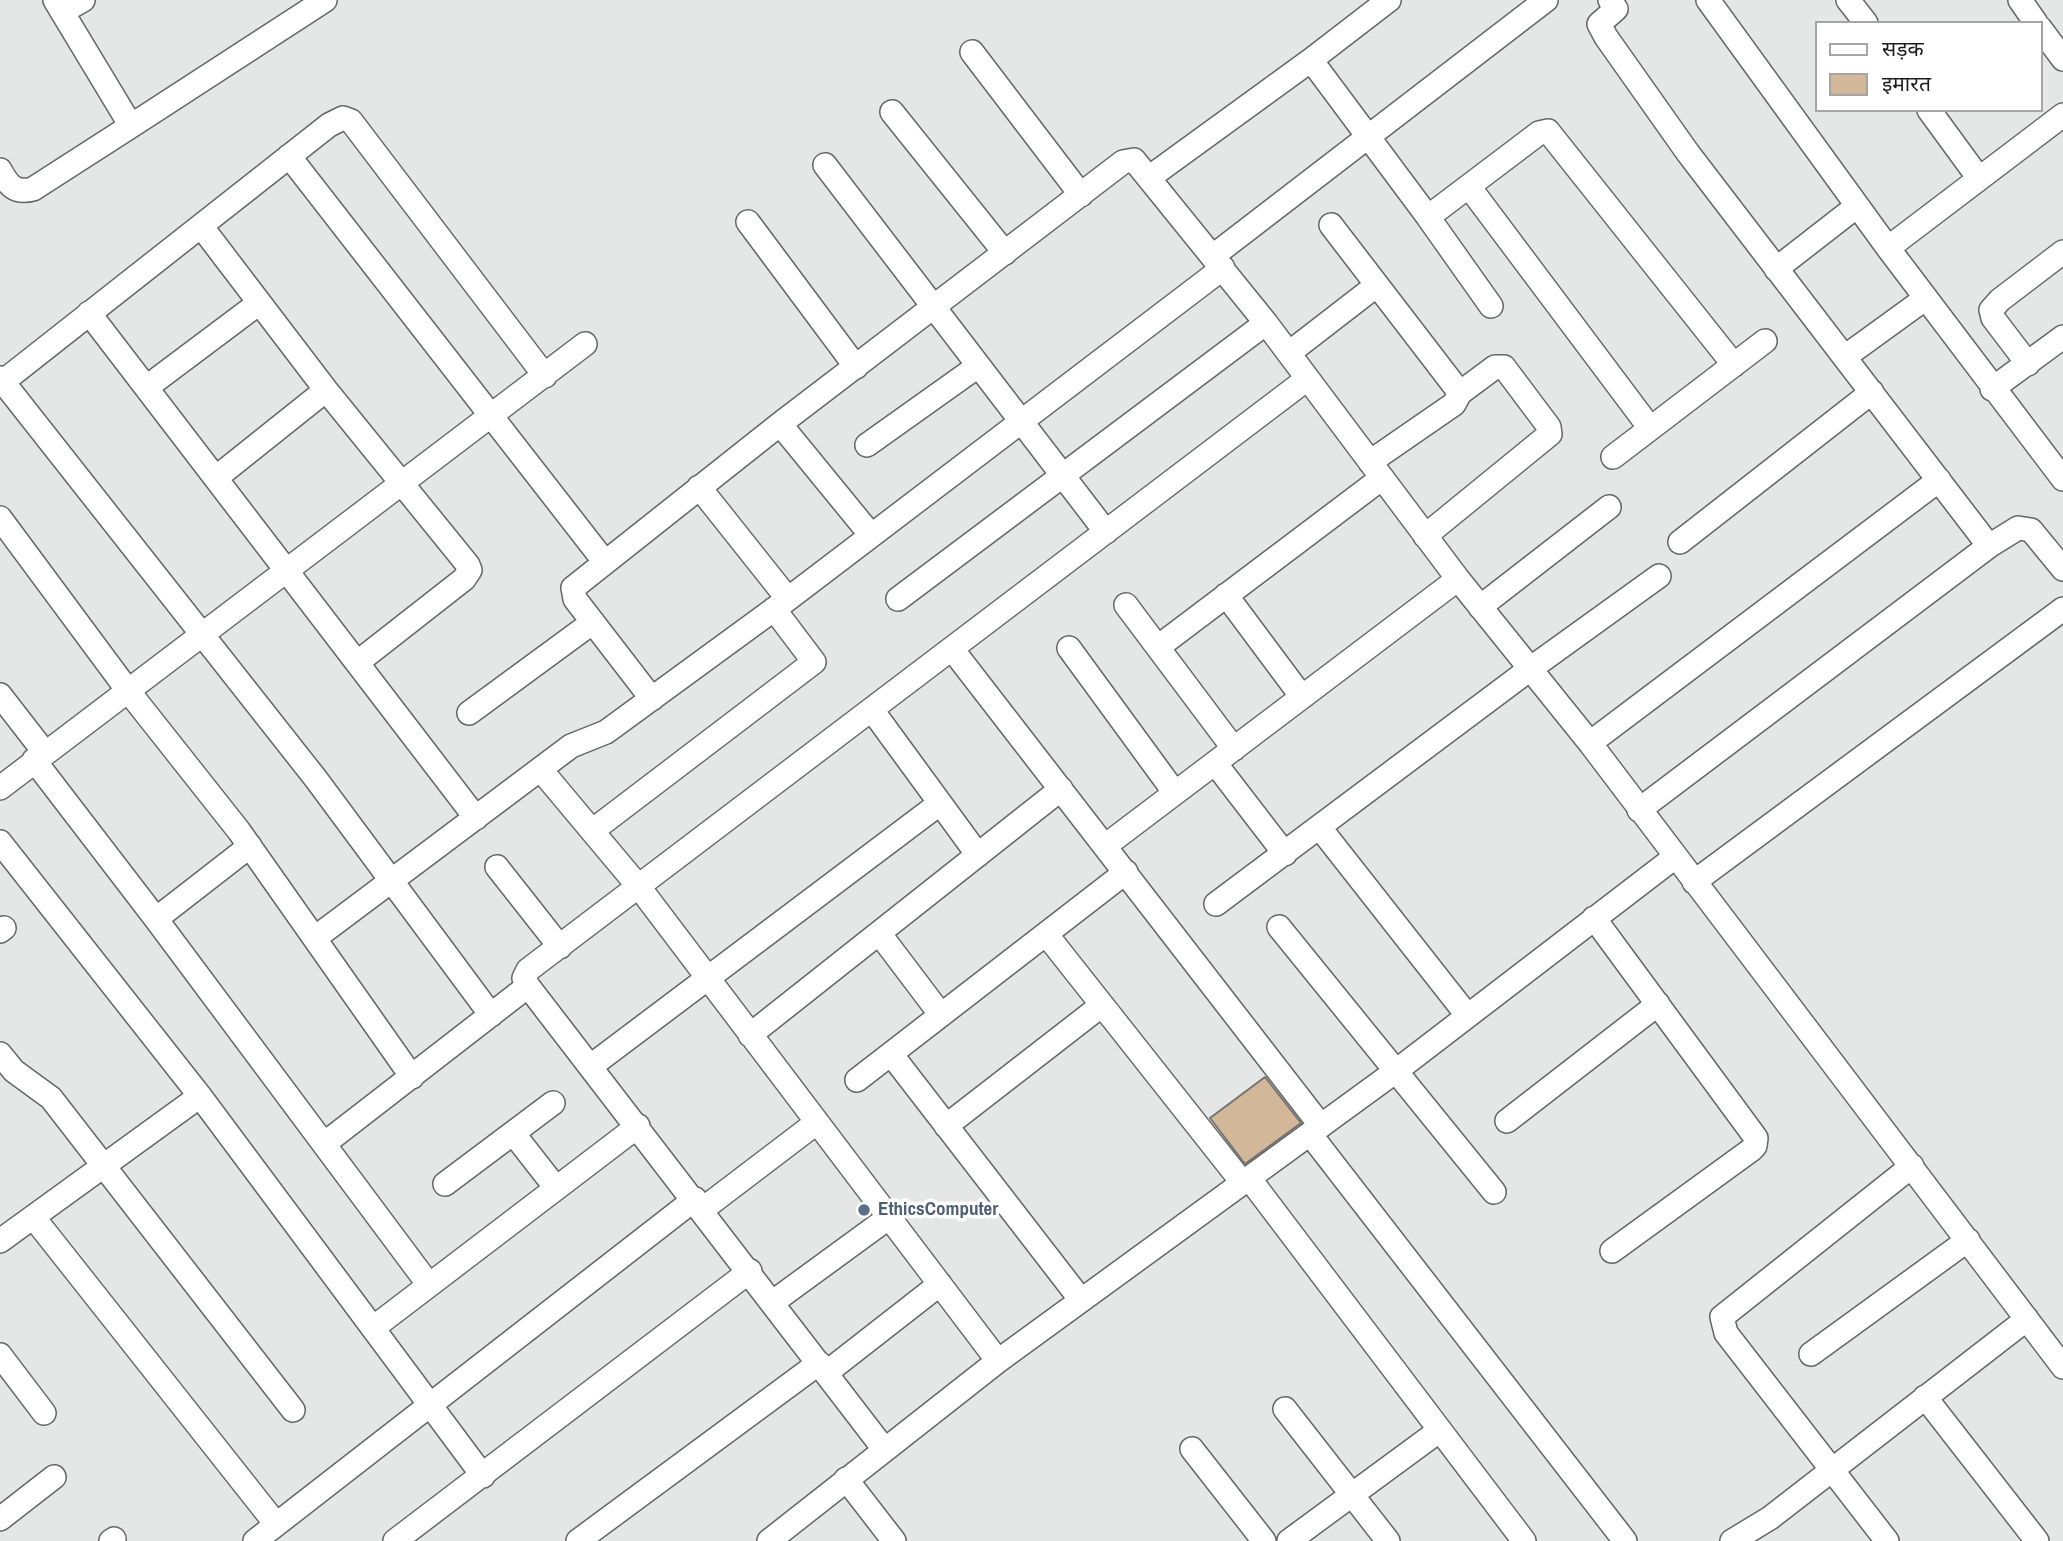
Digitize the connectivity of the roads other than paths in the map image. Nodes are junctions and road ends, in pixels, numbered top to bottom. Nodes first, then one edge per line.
1 (83, 0) edge
2 (325, 0) edge
3 (1389, 0) edge
4 (1546, 0) edge
5 (1610, 0) edge
6 (1708, 0) edge
7 (1848, 0) edge
8 (2020, 0) edge
9 (59, 6) edge
10 (1864, 21) edge
11 (2035, 21) edge
12 (2042, 31) edge
13 (972, 52) dead end
14 (2063, 59) edge
15 (1311, 60) junction
16 (892, 112) dead end
17 (1930, 112) edge
18 (2063, 114) edge
19 (131, 126) junction
20 (1369, 136) junction
21 (289, 156) junction
22 (825, 165) dead end
23 (0, 170) edge
24 (1150, 177) junction
25 (1978, 177) junction
26 (1470, 188) junction
27 (1081, 195) junction
28 (1857, 206) junction
29 (1428, 217) junction
30 (748, 222) dead end
31 (1331, 225) dead end
32 (201, 226) junction
33 (1888, 248) junction
34 (1005, 253) junction
35 (2063, 253) edge
36 (1218, 262) junction
37 (1776, 269) junction
38 (1377, 285) junction
39 (1926, 298) junction
40 (259, 303) junction
41 (1491, 306) dead end
42 (934, 308) junction
43 (89, 313) junction
44 (1266, 323) junction
45 (2063, 337) edge
46 (1765, 341) dead end
47 (585, 344) dead end
48 (1289, 353) junction
49 (1846, 356) junction
50 (1734, 365) junction
51 (2028, 365) junction
52 (978, 366) junction
53 (856, 367) junction
54 (545, 376) junction
55 (1307, 379) junction
56 (1, 381) edge
57 (147, 387) junction
58 (1992, 389) junction
59 (326, 390) junction
60 (1872, 392) junction
61 (1460, 394) junction
62 (490, 416) junction
63 (1019, 420) junction
64 (780, 424) junction
65 (1650, 428) junction
66 (867, 445) dead end
67 (1613, 457) dead end
68 (1376, 470) junction
69 (1061, 475) junction
70 (217, 477) junction
71 (2063, 479) edge
72 (1939, 480) junction
73 (399, 483) junction
74 (699, 487) junction
75 (1609, 507) dead end
76 (0, 518) edge
77 (1106, 532) junction
78 (870, 534) junction
79 (1425, 536) junction
80 (1680, 542) dead end
81 (1989, 546) junction
82 (604, 561) junction
83 (2063, 569) edge
84 (288, 570) junction
85 (1659, 576) dead end
86 (1458, 579) junction
87 (1226, 595) junction
88 (898, 599) dead end
89 (781, 604) junction
90 (1126, 605) dead end
91 (1480, 607) junction
92 (2063, 609) edge
93 (593, 622) junction
94 (200, 636) junction
95 (1158, 647) junction
96 (1069, 648) dead end
97 (952, 649) junction
98 (358, 662) junction
99 (1530, 669) junction
100 (129, 692) junction
101 (0, 695) edge
102 (1302, 697) junction
103 (652, 699) junction
104 (872, 710) junction
105 (469, 713) dead end
106 (1590, 743) junction
107 (1234, 749) junction
108 (39, 757) junction
109 (1215, 763) junction
110 (541, 770) junction
111 (0, 788) edge
112 (1061, 789) junction
113 (1175, 793) junction
114 (939, 804) junction
115 (1639, 810) junction
116 (476, 818) junction
117 (1320, 828) junction
118 (592, 831) junction
119 (0, 842) edge
120 (250, 846) junction
121 (1105, 846) junction
122 (1285, 853) junction
123 (978, 855) junction
124 (1675, 857) junction
125 (497, 867) dead end
126 (1126, 872) junction
127 (393, 881) junction
128 (1694, 882) junction
129 (639, 887) junction
130 (1216, 904) dead end
131 (1594, 918) junction
132 (156, 919) junction
133 (1279, 928) dead end
134 (879, 933) junction
135 (1046, 934) junction
136 (315, 938) junction
137 (560, 947) junction
138 (707, 979) junction
139 (528, 986) junction
140 (1658, 1004) junction
141 (1102, 1005) junction
142 (491, 1015) junction
143 (941, 1015) junction
144 (1467, 1015) junction
145 (750, 1035) junction
146 (0, 1054) edge
147 (891, 1054) junction
148 (590, 1066) junction
149 (1396, 1071) junction
150 (412, 1077) junction
151 (857, 1080) dead end
152 (200, 1096) junction
153 (553, 1104) dead end
154 (1507, 1121) dead end
155 (816, 1123) junction
156 (638, 1126) junction
157 (946, 1126) junction
158 (1316, 1130) junction
159 (513, 1133) junction
160 (324, 1144) junction
161 (104, 1166) junction
162 (1912, 1167) junction
163 (1246, 1180) junction
164 (445, 1184) dead end
165 (556, 1188) junction
166 (1494, 1192) dead end
167 (699, 1204) junction
168 (34, 1218) junction
169 (888, 1218) junction
170 (1968, 1240) junction
171 (0, 1241) edge
172 (1612, 1251) dead end
173 (750, 1271) junction
174 (940, 1284) junction
175 (429, 1285) junction
176 (1081, 1300) junction
177 (773, 1302) junction
178 (2027, 1318) junction
179 (373, 1328) junction
180 (1811, 1354) dead end
181 (0, 1355) edge
182 (998, 1360) junction
183 (2063, 1367) edge
184 (823, 1368) junction
185 (1925, 1396) junction
186 (429, 1404) junction
187 (1285, 1409) dead end
188 (293, 1410) dead end
189 (44, 1413) dead end
190 (1440, 1430) junction
191 (884, 1449) junction
192 (1192, 1449) dead end
193 (1833, 1469) junction
194 (483, 1476) junction
195 (54, 1477) dead end
196 (846, 1479) junction
197 (1352, 1495) junction
198 (2, 1513) edge
199 (276, 1524) junction
200 (255, 1541) edge
201 (395, 1541) edge
202 (578, 1541) edge
203 (769, 1541) edge
204 (894, 1541) edge
205 (1264, 1541) edge
206 (1290, 1541) edge
207 (1388, 1541) edge
208 (1524, 1541) edge
209 (1625, 1541) edge
210 (1732, 1541) edge
211 (1887, 1541) edge
212 (2037, 1541) edge

1 - 9 street
2 - 19 street
3 - 15 street
4 - 20 street
5 - 37 street
6 - 28 street
7 - 10 street
8 - 11 street
9 - 19 street
12 - 14 street
13 - 27 street
15 - 20 street
15 - 24 street
16 - 34 street
17 - 25 street
18 - 25 street
19 - 23 street
20 - 29 street
20 - 36 street
21 - 32 street
21 - 54 street
21 - 62 street
22 - 42 street
24 - 27 street
24 - 36 street
25 - 33 street
26 - 29 street
26 - 50 street
26 - 65 street
27 - 34 street
28 - 33 street
28 - 37 street
29 - 41 street
30 - 53 street
31 - 38 street
32 - 40 street
32 - 43 street
33 - 39 street
34 - 42 street
35 - 51 street
36 - 44 street
36 - 63 street
37 - 49 street
38 - 48 street
38 - 61 street
39 - 49 street
39 - 58 street
40 - 57 street
40 - 59 street
42 - 52 street
42 - 53 street
43 - 56 street
43 - 57 street
44 - 48 street
44 - 69 street
45 - 51 street
46 - 50 street
47 - 54 street
48 - 55 street
49 - 60 street
50 - 65 street
51 - 58 street
52 - 63 street
52 - 66 street
53 - 64 street
54 - 62 street
55 - 68 street
55 - 77 street
56 - 94 street
57 - 70 street
58 - 71 street
59 - 70 street
59 - 73 street
60 - 72 street
60 - 80 street
61 - 68 street
61 - 79 street
62 - 73 street
62 - 82 street
63 - 69 street
63 - 78 street
64 - 74 street
64 - 78 street
65 - 67 street
68 - 79 street
68 - 87 street
69 - 77 street
69 - 88 street
70 - 84 street
72 - 81 street
72 - 106 street
73 - 84 street
73 - 98 street
74 - 82 street
74 - 89 street
75 - 91 street
76 - 100 street
77 - 97 street
78 - 89 street
79 - 86 street
81 - 83 street
81 - 115 street
82 - 93 street
84 - 94 street
84 - 98 street
85 - 99 street
86 - 91 street
86 - 102 street
87 - 95 street
87 - 102 street
89 - 103 street
89 - 118 street
90 - 95 street
91 - 99 street
92 - 128 street
93 - 103 street
93 - 105 street
94 - 100 street
94 - 127 street
95 - 107 street
96 - 113 street
97 - 104 street
97 - 112 street
98 - 116 street
99 - 106 street
99 - 117 street
100 - 108 street
100 - 120 street
101 - 108 street
102 - 107 street
103 - 110 street
104 - 114 street
104 - 129 street
106 - 115 street
107 - 109 street
108 - 111 street
108 - 132 street
109 - 113 street
109 - 122 street
110 - 116 street
110 - 118 street
112 - 121 street
112 - 123 street
113 - 121 street
114 - 123 street
114 - 138 street
115 - 124 street
116 - 127 street
117 - 122 street
117 - 144 street
118 - 129 street
119 - 152 street
120 - 132 street
120 - 136 street
121 - 126 street
122 - 130 street
123 - 134 street
124 - 128 street
124 - 131 street
125 - 137 street
126 - 135 street
126 - 158 street
127 - 136 street
127 - 142 street
128 - 162 street
129 - 137 street
129 - 138 street
131 - 140 street
131 - 144 street
132 - 160 street
133 - 149 street
134 - 143 street
134 - 145 street
135 - 141 street
135 - 143 street
136 - 150 street
137 - 139 street
138 - 145 street
138 - 148 street
139 - 142 street
139 - 148 street
140 - 154 street
140 - 172 street
141 - 157 street
141 - 163 street
142 - 150 street
143 - 147 street
144 - 149 street
145 - 155 street
146 - 161 street
147 - 151 street
147 - 157 street
148 - 156 street
149 - 158 street
149 - 166 street
150 - 160 street
152 - 161 street
152 - 179 street
153 - 159 street
155 - 167 street
155 - 169 street
156 - 165 street
156 - 167 street
157 - 176 street
158 - 163 street
158 - 209 street
159 - 164 street
159 - 165 street
160 - 175 street
161 - 168 street
161 - 188 street
162 - 170 street
162 - 193 street
163 - 176 street
163 - 190 street
165 - 175 street
167 - 173 street
167 - 186 street
168 - 171 street
168 - 199 street
169 - 174 street
169 - 177 street
170 - 178 street
170 - 180 street
173 - 177 street
173 - 194 street
174 - 182 street
174 - 184 street
175 - 179 street
176 - 182 street
177 - 184 street
178 - 183 street
178 - 185 street
179 - 186 street
181 - 189 street
182 - 191 street
184 - 191 street
184 - 202 street
185 - 193 street
185 - 212 street
186 - 194 street
186 - 199 street
187 - 197 street
190 - 197 street
190 - 208 street
191 - 196 street
192 - 205 street
193 - 210 street
193 - 211 street
194 - 201 street
195 - 198 street
196 - 203 street
196 - 204 street
197 - 206 street
197 - 207 street
199 - 200 street

